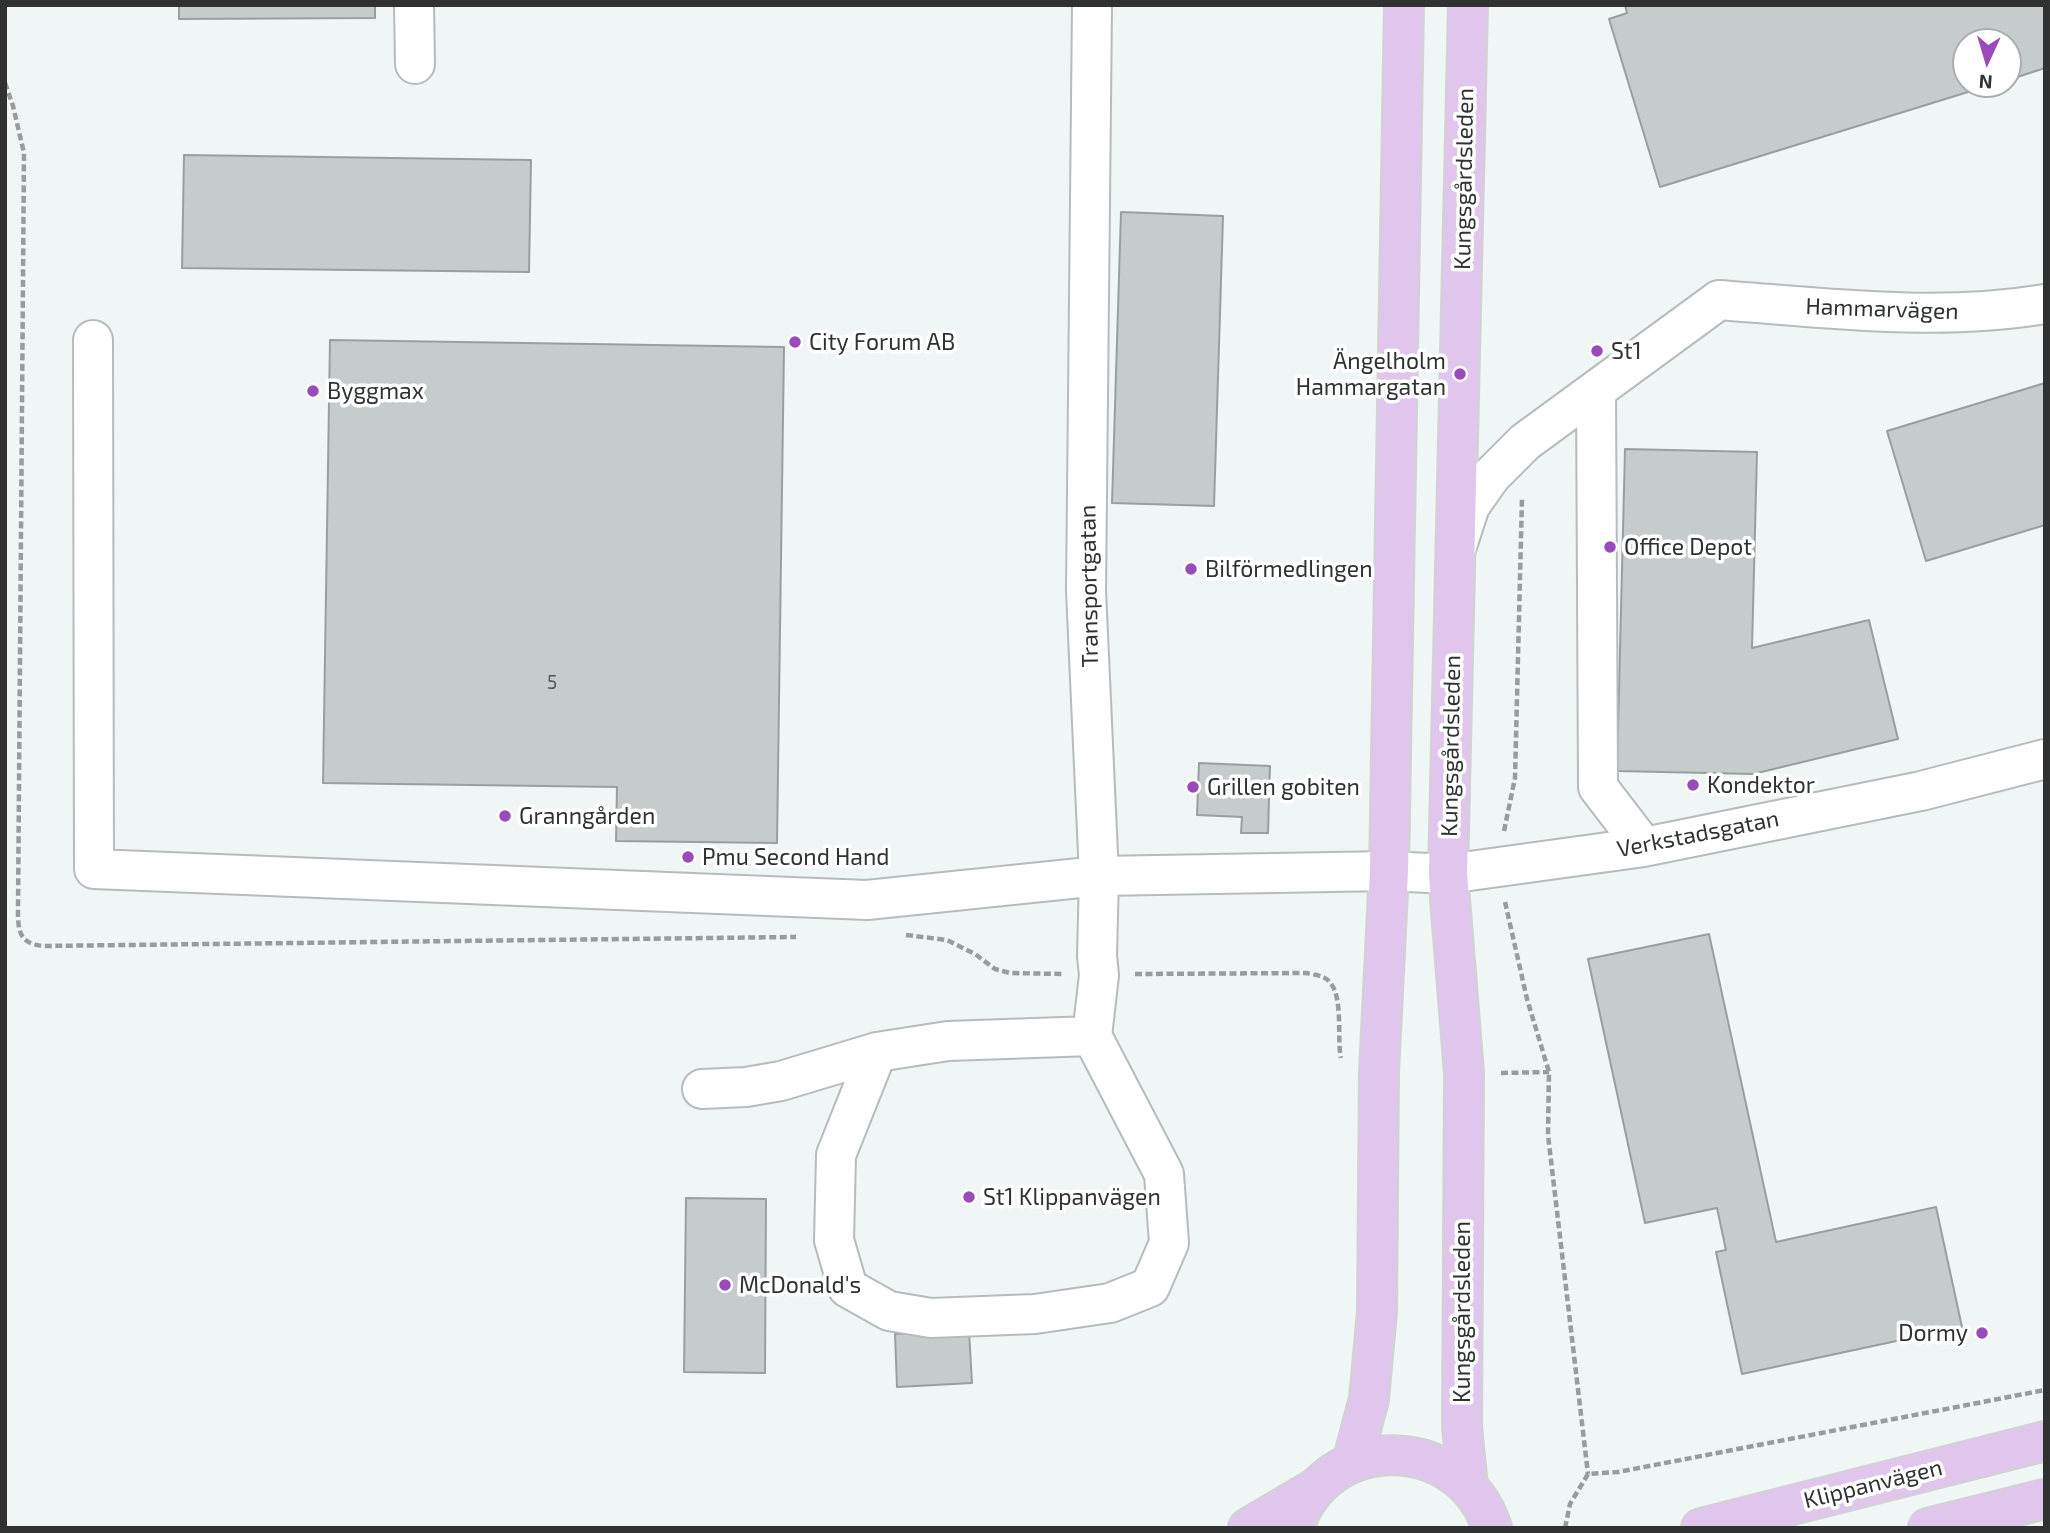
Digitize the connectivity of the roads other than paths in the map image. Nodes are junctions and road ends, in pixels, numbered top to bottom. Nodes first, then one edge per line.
1 (414, 5) edge
2 (1092, 5) edge
3 (1404, 5) edge
4 (1468, 5) edge
5 (415, 64) dead end
6 (2045, 304) edge
7 (93, 340) dead end
8 (1596, 390) junction
9 (1455, 552) junction
10 (2045, 759) edge
11 (1644, 847) junction
12 (1389, 871) junction
13 (1448, 874) junction
14 (1099, 876) junction
15 (1092, 1036) junction
16 (877, 1052) junction
17 (702, 1089) dead end
18 (2045, 1441) edge
19 (1352, 1463) junction
20 (1319, 1486) junction
21 (2045, 1499) edge
22 (1490, 1514) edge
23 (1248, 1528) edge
24 (1294, 1528) edge
25 (1701, 1528) edge
26 (1928, 1528) edge

1 - 5 street
2 - 14 street, Transportgatan
3 - 12 main road
4 - 9 main road, Kungsgårdsleden
6 - 8 street, Hammarvägen
7 - 14 street
8 - 9 street
8 - 11 street
9 - 13 main road, Kungsgårdsleden
10 - 11 street, Verkstadsgatan
11 - 13 street, Verkstadsgatan
12 - 13 street, Verkstadsgatan
12 - 14 street
12 - 19 main road
13 - 22 main road, Kungsgårdsleden
14 - 15 street, Transportgatan
15 - 16 street
15 - 16 street
16 - 17 street
18 - 25 main road, Klippanvägen
19 - 20 main road
19 - 22 main road
20 - 23 main road
20 - 24 main road
21 - 26 main road

